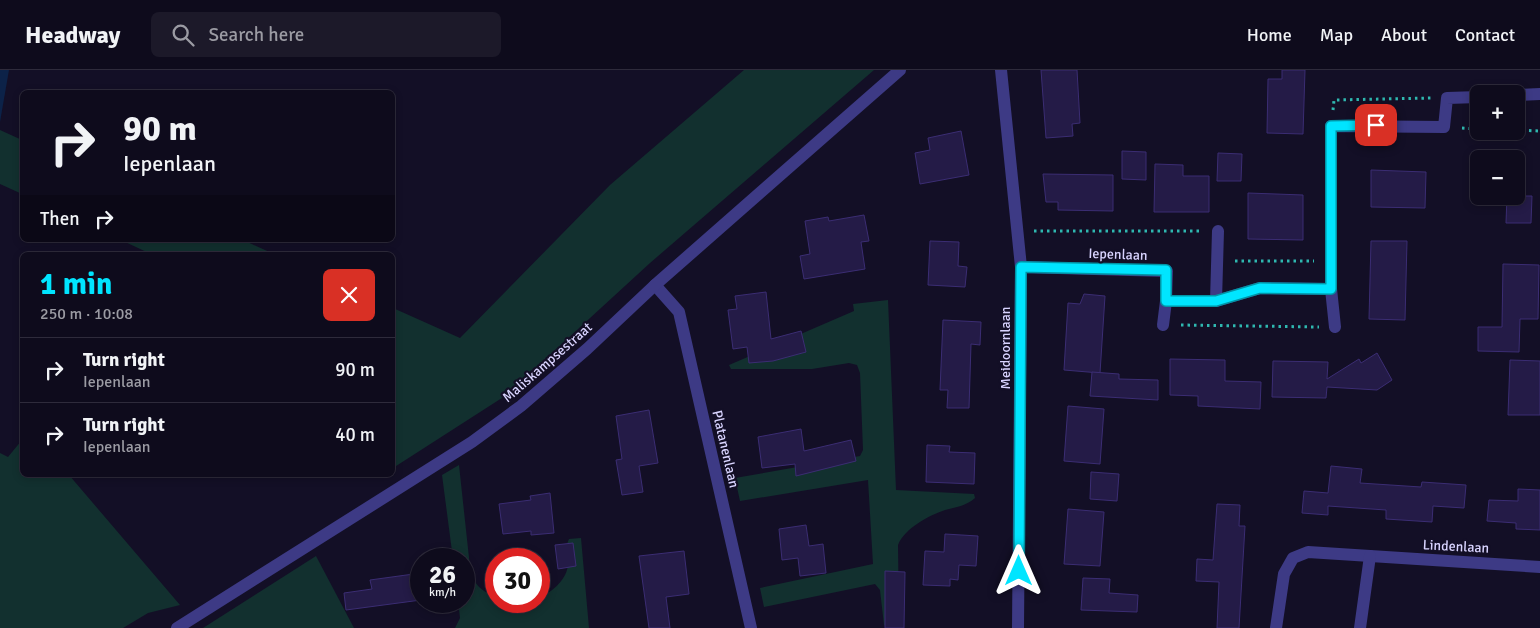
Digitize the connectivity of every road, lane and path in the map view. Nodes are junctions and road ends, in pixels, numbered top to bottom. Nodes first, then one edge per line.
1 (900, 70) edge
2 (1001, 70) edge
3 (1540, 94) edge
4 (1525, 95) edge
5 (1470, 97) edge
6 (1447, 98) junction
7 (1331, 126) junction
8 (1525, 131) edge
9 (1540, 132) edge
10 (1017, 231) junction
11 (1218, 232) joint
12 (1217, 260) junction
13 (1332, 262) junction
14 (1021, 267) junction
15 (655, 284) junction
16 (1331, 289) junction
17 (1166, 301) junction
18 (1216, 301) junction
19 (1163, 325) joint
20 (1335, 327) joint
21 (1370, 556) junction
22 (1540, 567) edge
23 (177, 628) edge
24 (751, 628) edge
25 (1018, 628) edge
26 (1276, 628) edge
27 (1360, 628) edge

1 - 15 street, Maliskampsestraat
2 - 10 street, Meidoornlaan
3 - 4 street
5 - 6 street
6 - 7 path
6 - 7 street
7 - 13 street
8 - 9 path
10 - 11 path
10 - 14 street, Meidoornlaan
11 - 12 street
12 - 13 path
12 - 18 street
13 - 16 street
14 - 17 street, Iepenlaan
14 - 25 street, Meidoornlaan
15 - 23 street, Maliskampsestraat
15 - 24 street, Platanenlaan
16 - 18 street
16 - 20 street
17 - 18 street
17 - 19 street
19 - 20 path
21 - 22 street, Lindenlaan
21 - 26 street, Lindenlaan
21 - 27 street

